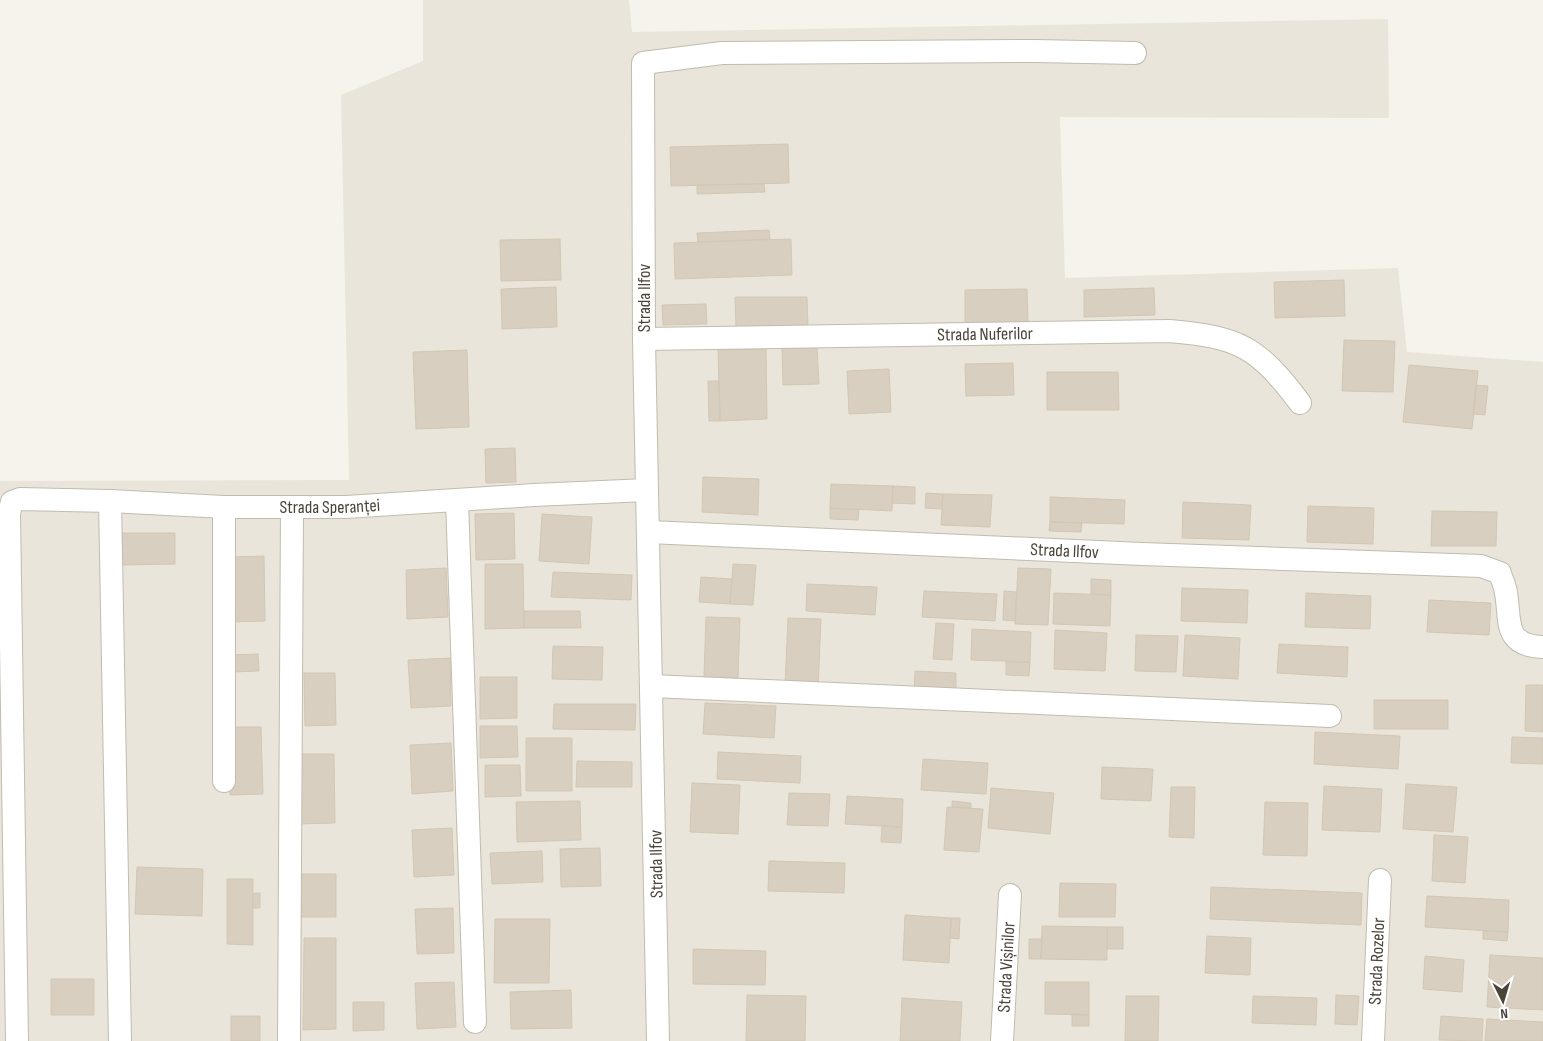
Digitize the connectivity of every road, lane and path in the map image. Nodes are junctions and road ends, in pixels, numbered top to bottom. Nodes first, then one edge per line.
1 (1135, 53) dead end
2 (644, 339) junction
3 (1300, 403) dead end
4 (647, 490) junction
5 (458, 500) junction
6 (110, 501) junction
7 (224, 507) junction
8 (292, 508) junction
9 (649, 532) junction
10 (1543, 647) edge
11 (652, 686) junction
12 (1330, 716) dead end
13 (224, 781) dead end
14 (1380, 880) dead end
15 (1010, 895) dead end
16 (475, 1022) dead end
17 (17, 1041) edge
18 (120, 1041) edge
19 (289, 1041) edge
20 (658, 1041) edge
21 (1002, 1041) edge
22 (1373, 1041) edge

1 - 2 street, Strada Ilfov
2 - 3 street, Strada Nuferilor
2 - 4 street, Strada Ilfov
4 - 5 street, Strada Speranței
4 - 9 street, Strada Ilfov
5 - 8 street, Strada Speranței
5 - 16 street
6 - 7 street, Strada Speranței
6 - 17 street, Strada Speranței
6 - 18 street
7 - 8 street, Strada Speranței
7 - 13 street
8 - 19 street
9 - 10 street, Strada Ilfov
9 - 11 street, Strada Ilfov
11 - 12 street
11 - 20 street, Strada Ilfov
14 - 22 street, Strada Rozelor
15 - 21 street, Strada Vișinilor

